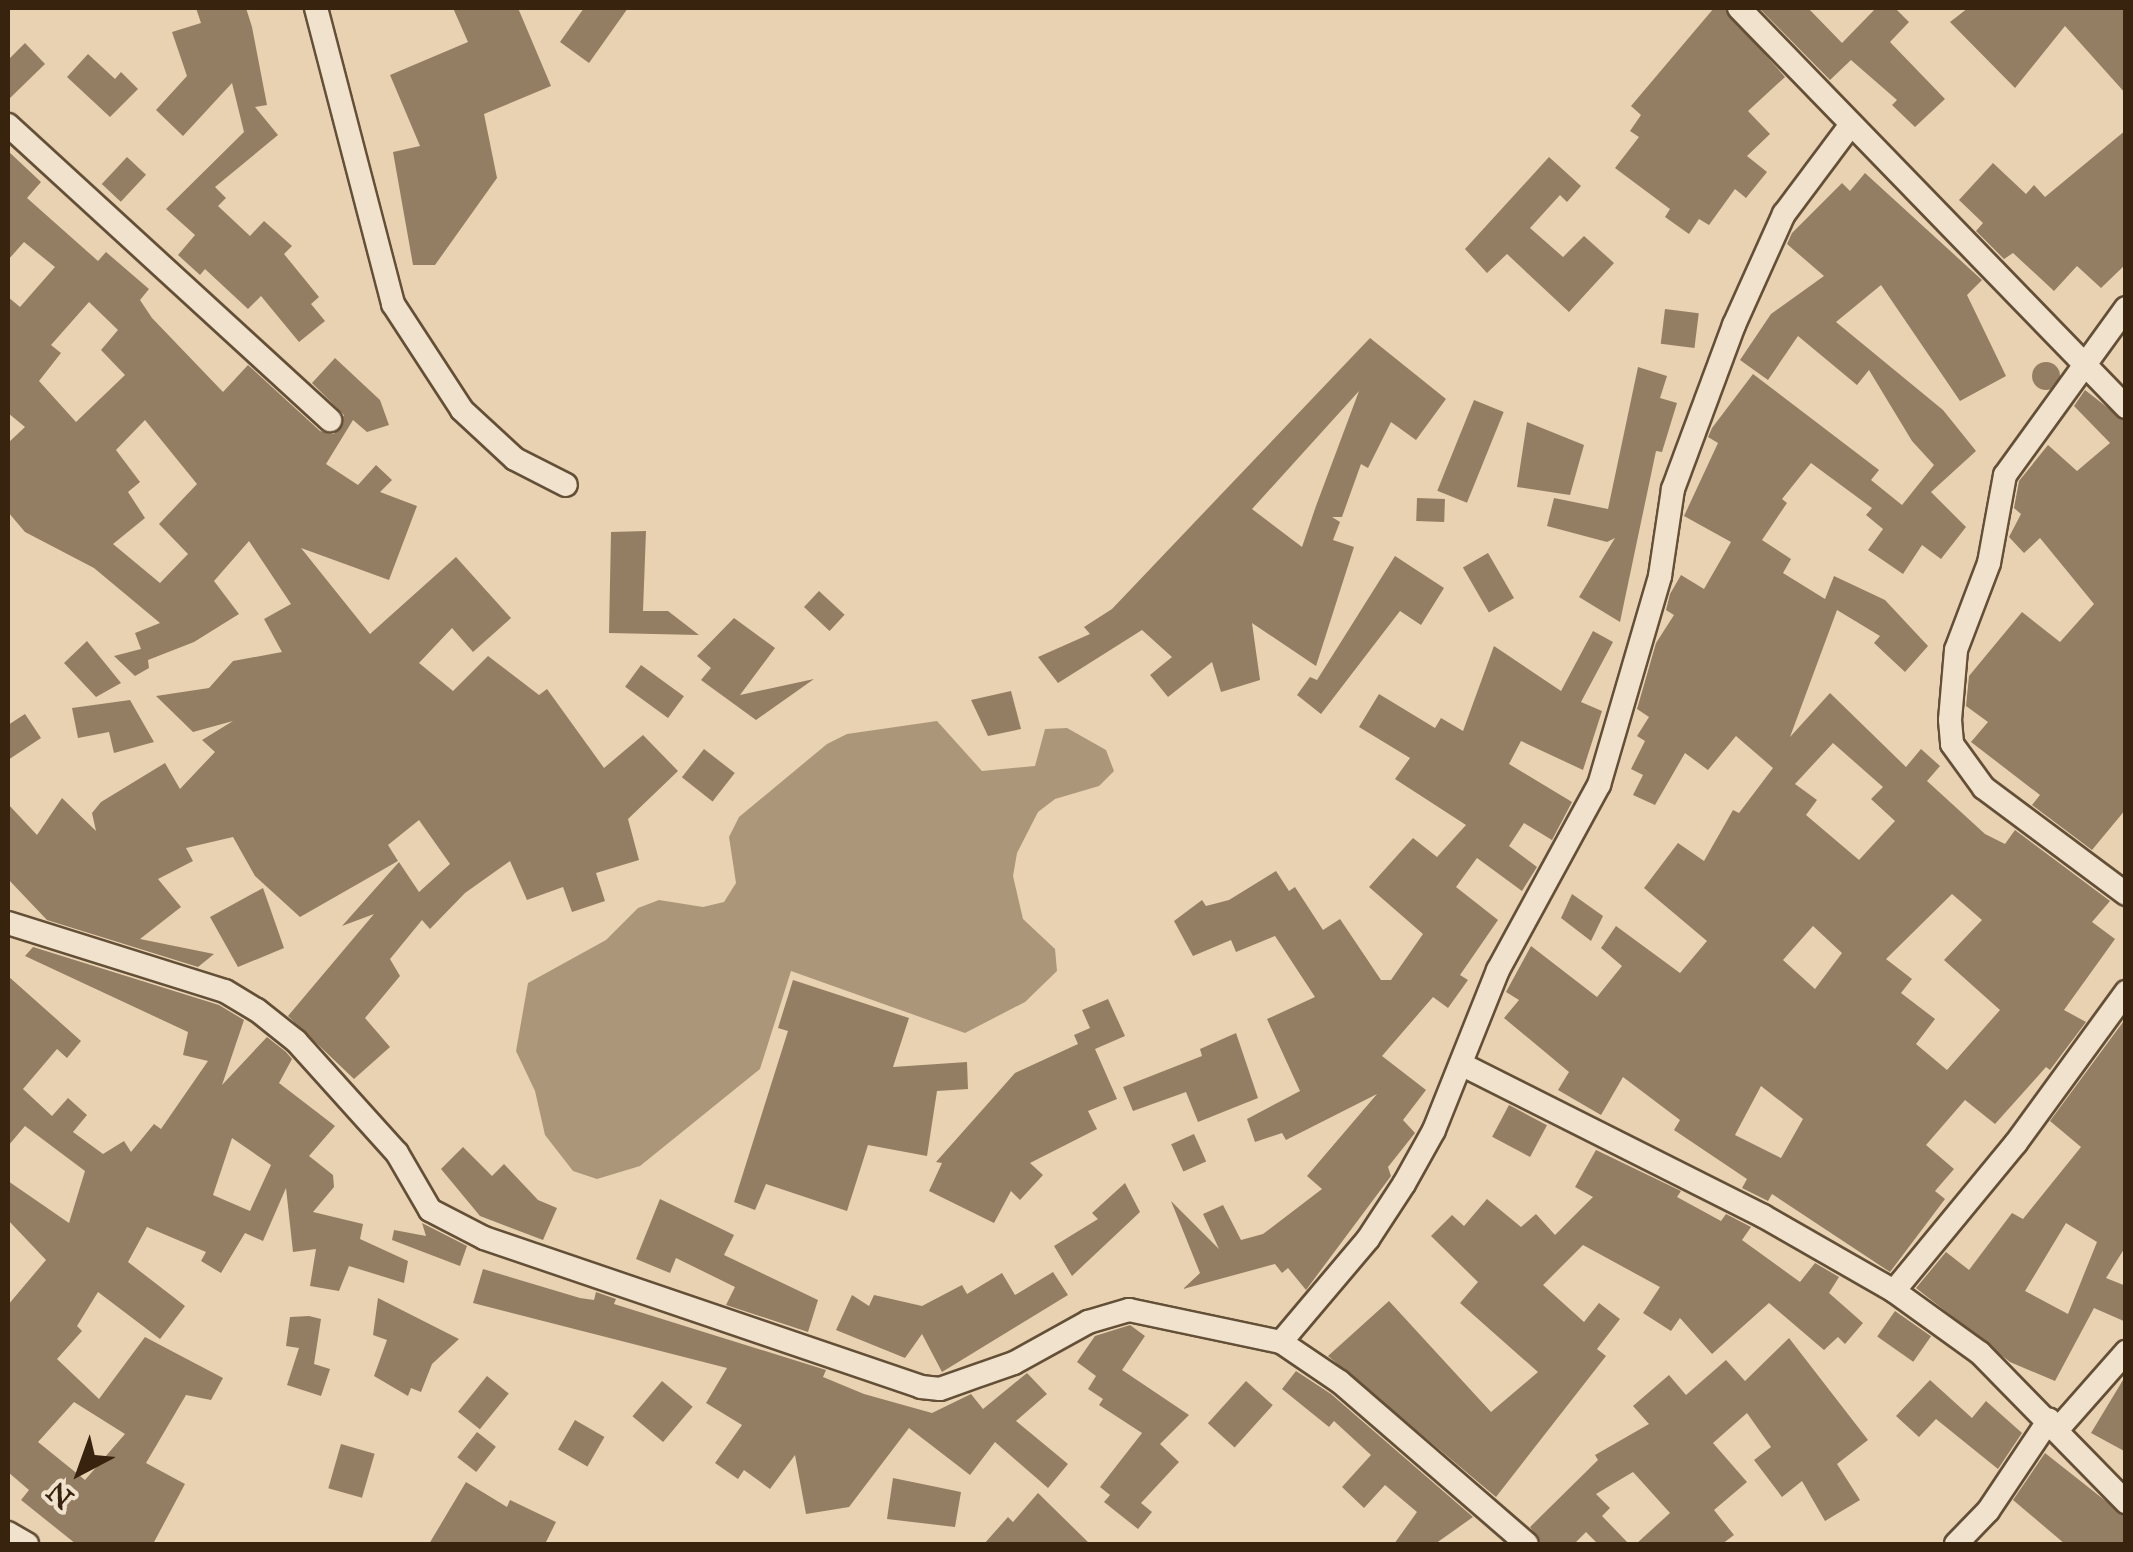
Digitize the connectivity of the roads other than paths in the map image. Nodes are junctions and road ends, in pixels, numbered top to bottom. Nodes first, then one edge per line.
1 (316, 8) edge
2 (1739, 8) edge
3 (8, 124) edge
4 (1849, 126) junction
5 (2126, 308) edge
6 (2087, 364) junction
7 (2126, 407) edge
8 (330, 420) dead end
9 (566, 486) dead end
10 (2126, 894) edge
11 (8, 923) edge
12 (2126, 992) edge
13 (1461, 1064) junction
14 (1894, 1292) junction
15 (1281, 1342) junction
16 (2126, 1352) edge
17 (2054, 1424) junction
18 (2126, 1502) edge
19 (8, 1532) edge
20 (28, 1544) edge
21 (1527, 1544) edge
22 (1956, 1544) edge

1 - 9 street
2 - 4 street
3 - 8 street
4 - 6 street
4 - 13 street
5 - 6 street
6 - 7 street
6 - 10 street
11 - 15 street
12 - 14 street
13 - 14 street
13 - 15 street
14 - 17 street
15 - 21 street
16 - 17 street
17 - 18 street
17 - 22 street
19 - 20 street

